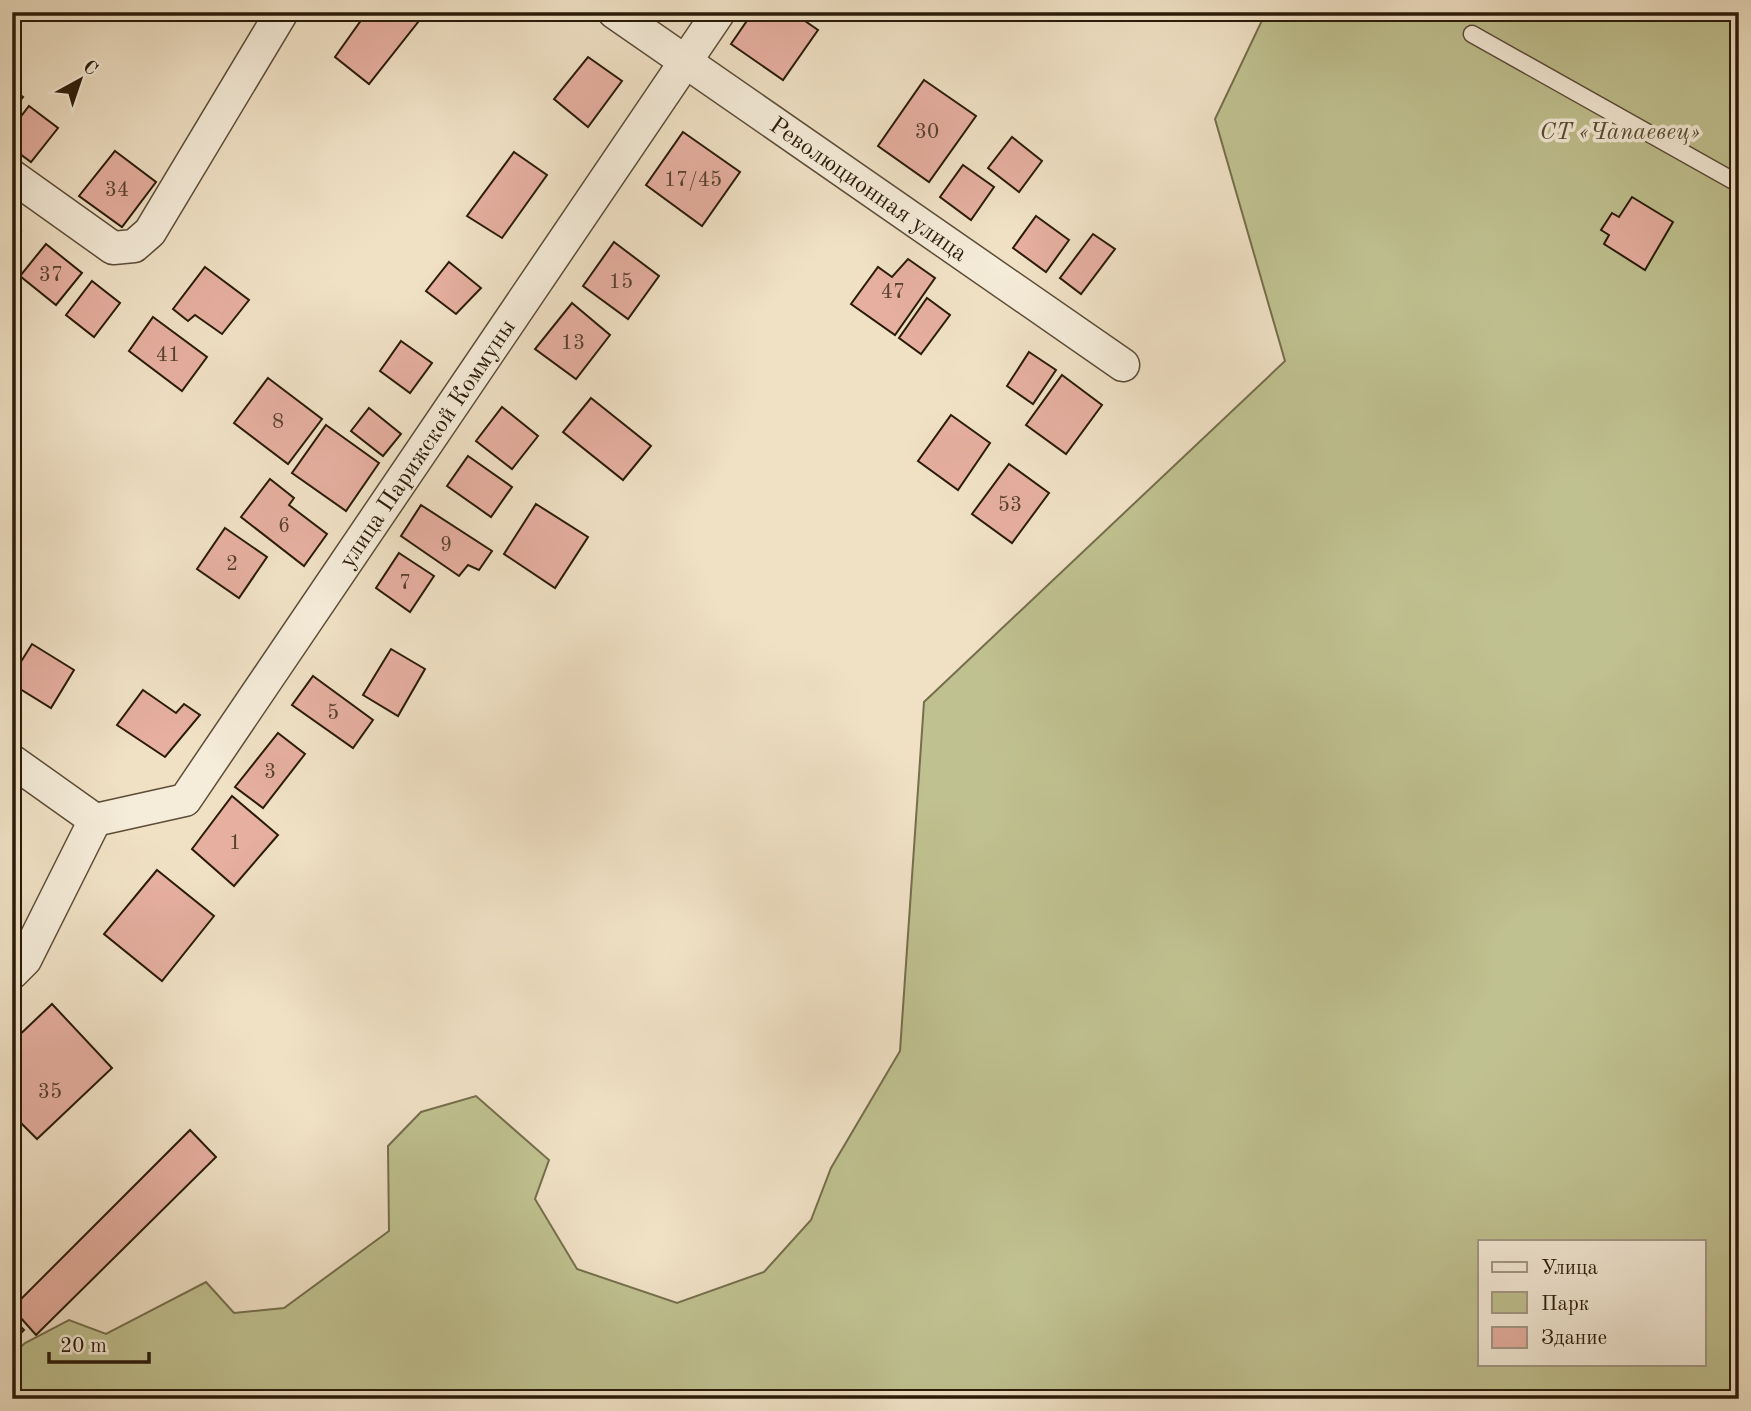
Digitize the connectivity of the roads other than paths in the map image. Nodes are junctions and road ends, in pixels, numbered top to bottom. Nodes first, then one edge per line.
1 (282, 12) edge
2 (614, 12) edge
3 (719, 12) edge
4 (1472, 34) dead end
5 (685, 60) junction
6 (12, 176) edge
7 (1739, 184) edge
8 (1123, 365) dead end
9 (12, 761) edge
10 (95, 820) junction
11 (12, 974) edge

1 - 6 street
2 - 5 street, Революционная улица
3 - 5 street, улица Парижской Коммуны
4 - 7 lane
5 - 8 street, Революционная улица
5 - 10 street, улица Парижской Коммуны
9 - 10 street
10 - 11 street

